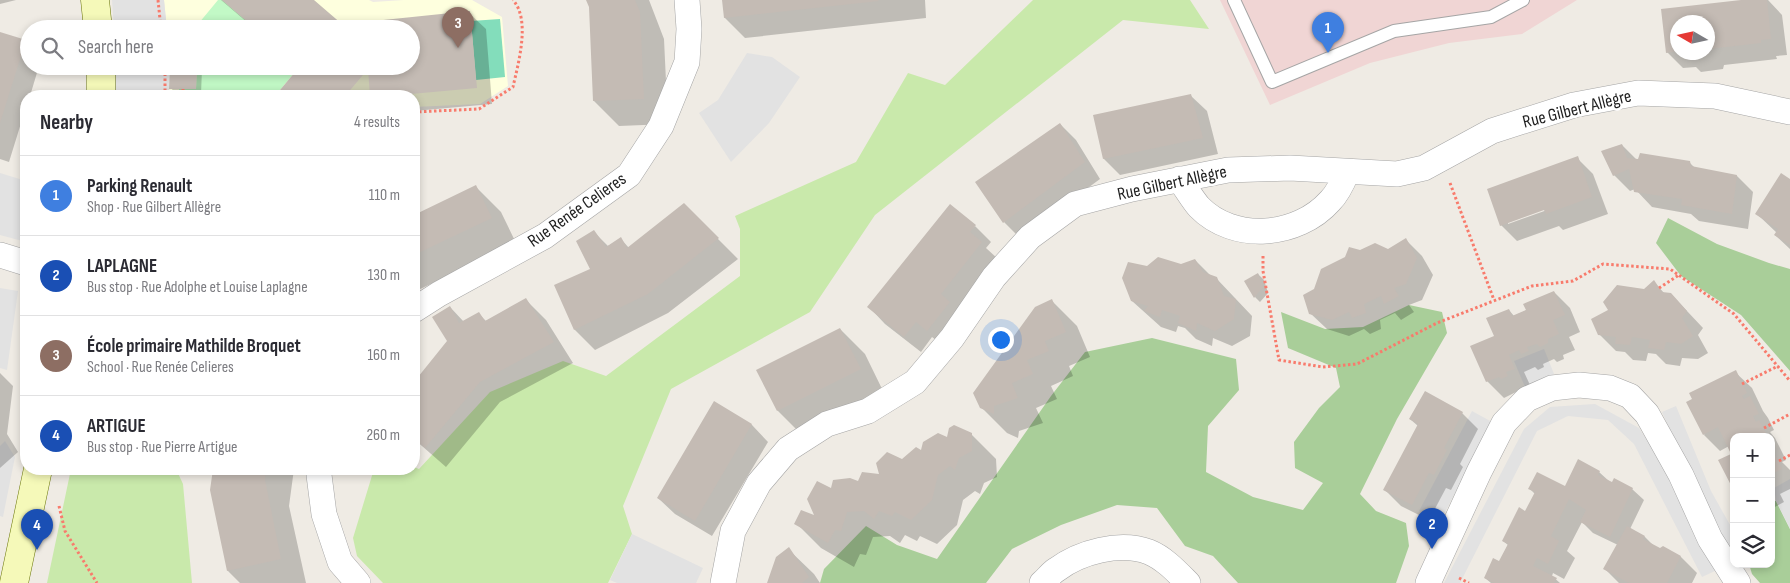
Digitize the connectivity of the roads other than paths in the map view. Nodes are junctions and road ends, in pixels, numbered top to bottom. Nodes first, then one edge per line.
1 (95, 0) edge
2 (687, 0) edge
3 (1234, 0) edge
4 (1523, 0) edge
5 (97, 20) edge
6 (101, 75) edge
7 (101, 90) edge
8 (1790, 112) edge
9 (1347, 172) junction
10 (1179, 179) junction
11 (0, 255) edge
12 (20, 261) edge
13 (420, 306) edge
14 (37, 475) edge
15 (319, 475) edge
16 (14, 583) edge
17 (358, 583) edge
18 (723, 583) edge
19 (1042, 583) edge
20 (1188, 583) edge
21 (1428, 583) edge
22 (1738, 583) edge

1 - 5 main road
2 - 13 street, Rue Renée Celieres
3 - 4 lane
6 - 7 main road
8 - 9 street, Rue Gilbert Allègre
9 - 10 street, Rue Gilbert Allègre
9 - 10 street
10 - 18 street, Rue Gilbert Allègre
11 - 12 street
14 - 16 main road
15 - 17 street
19 - 20 street
21 - 22 street

